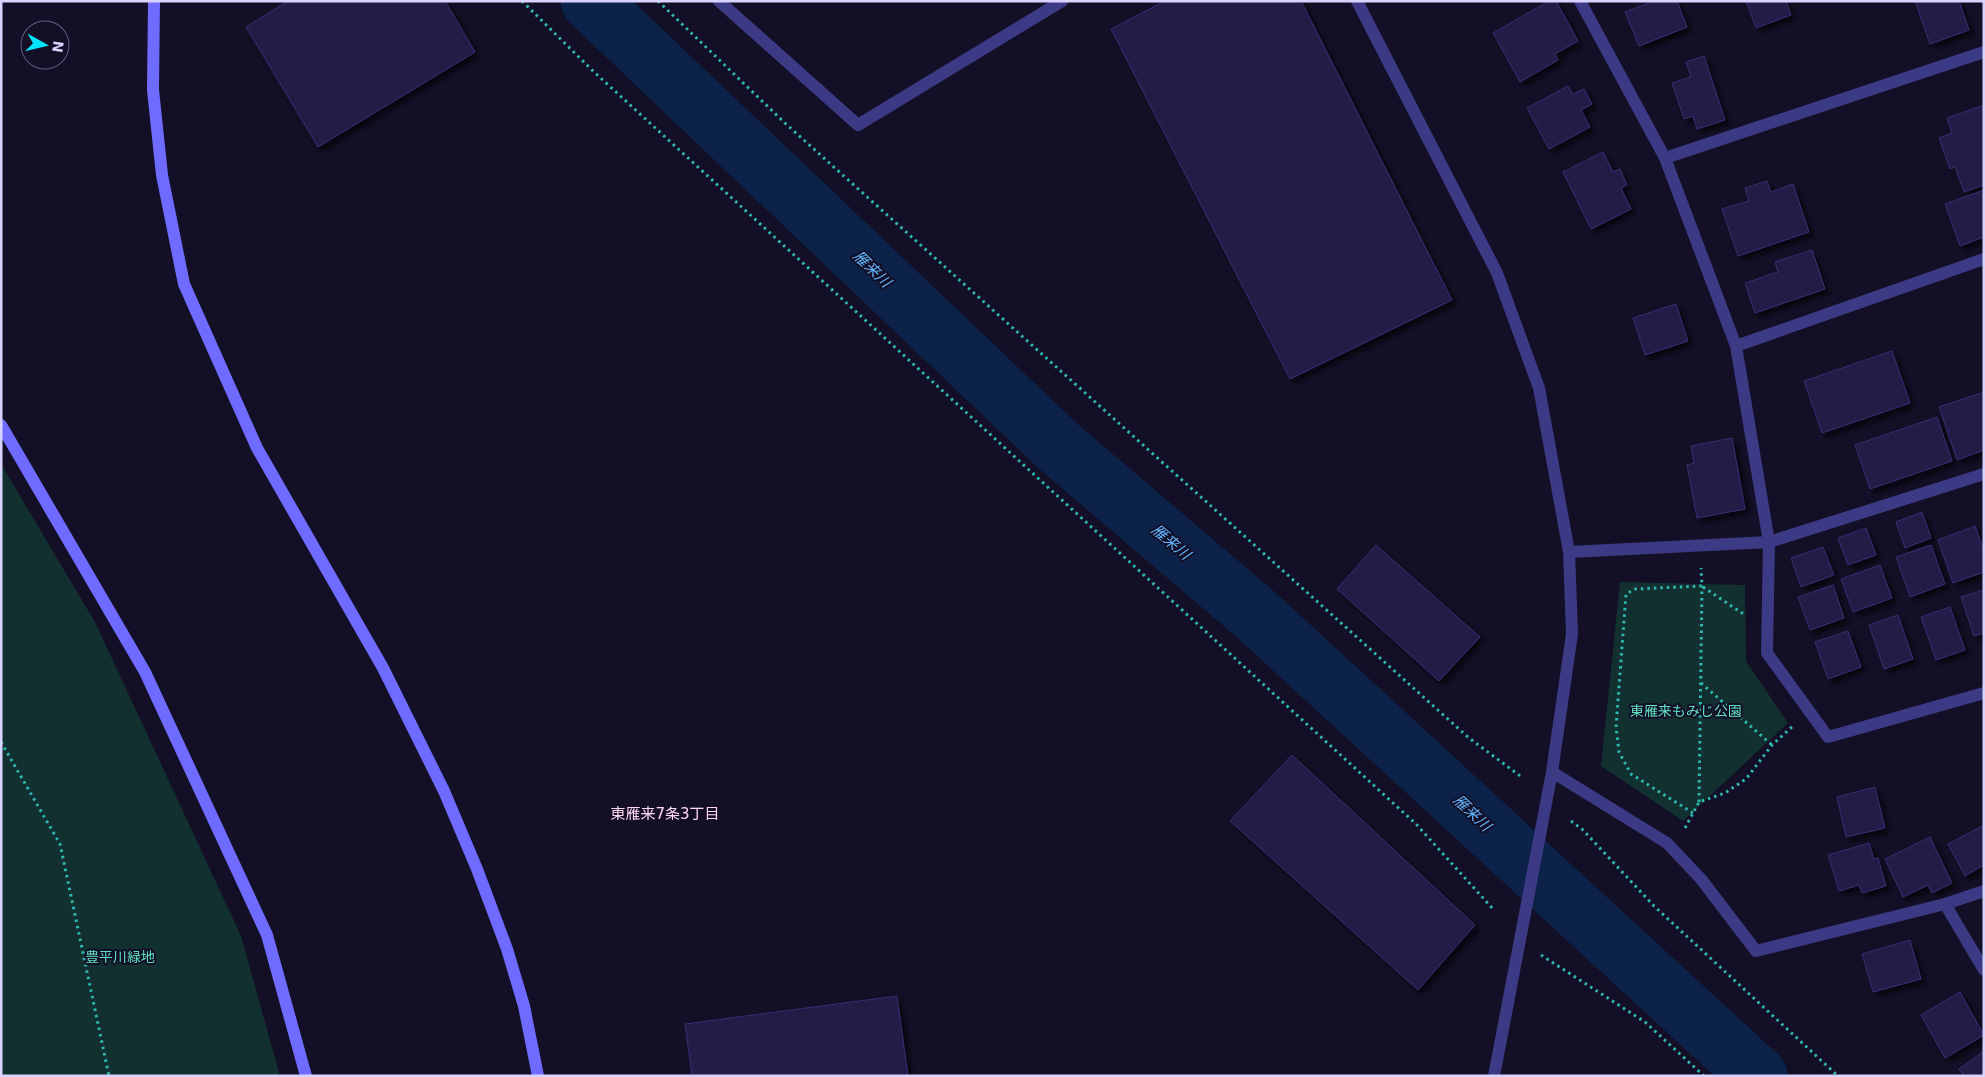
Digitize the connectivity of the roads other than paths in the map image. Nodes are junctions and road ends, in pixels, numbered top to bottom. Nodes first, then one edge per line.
1 (154, 1) edge
2 (719, 1) edge
3 (1062, 1) edge
4 (1357, 1) edge
5 (1580, 1) edge
6 (1984, 52) edge
7 (1665, 158) junction
8 (1984, 259) edge
9 (1736, 346) junction
10 (1, 424) edge
11 (1984, 474) edge
12 (1769, 542) junction
13 (1569, 552) junction
14 (1984, 693) edge
15 (1552, 772) junction
16 (1984, 891) edge
17 (1945, 904) junction
18 (1984, 970) edge
19 (306, 1076) edge
20 (538, 1076) edge
21 (1494, 1076) edge

1 - 20 street
2 - 3 street
4 - 13 street
5 - 7 street
6 - 7 street
7 - 9 street
8 - 9 street
9 - 12 street
10 - 19 street
11 - 12 street
12 - 13 street
12 - 14 street
13 - 15 street
15 - 17 street
15 - 21 street
16 - 17 street
17 - 18 street

